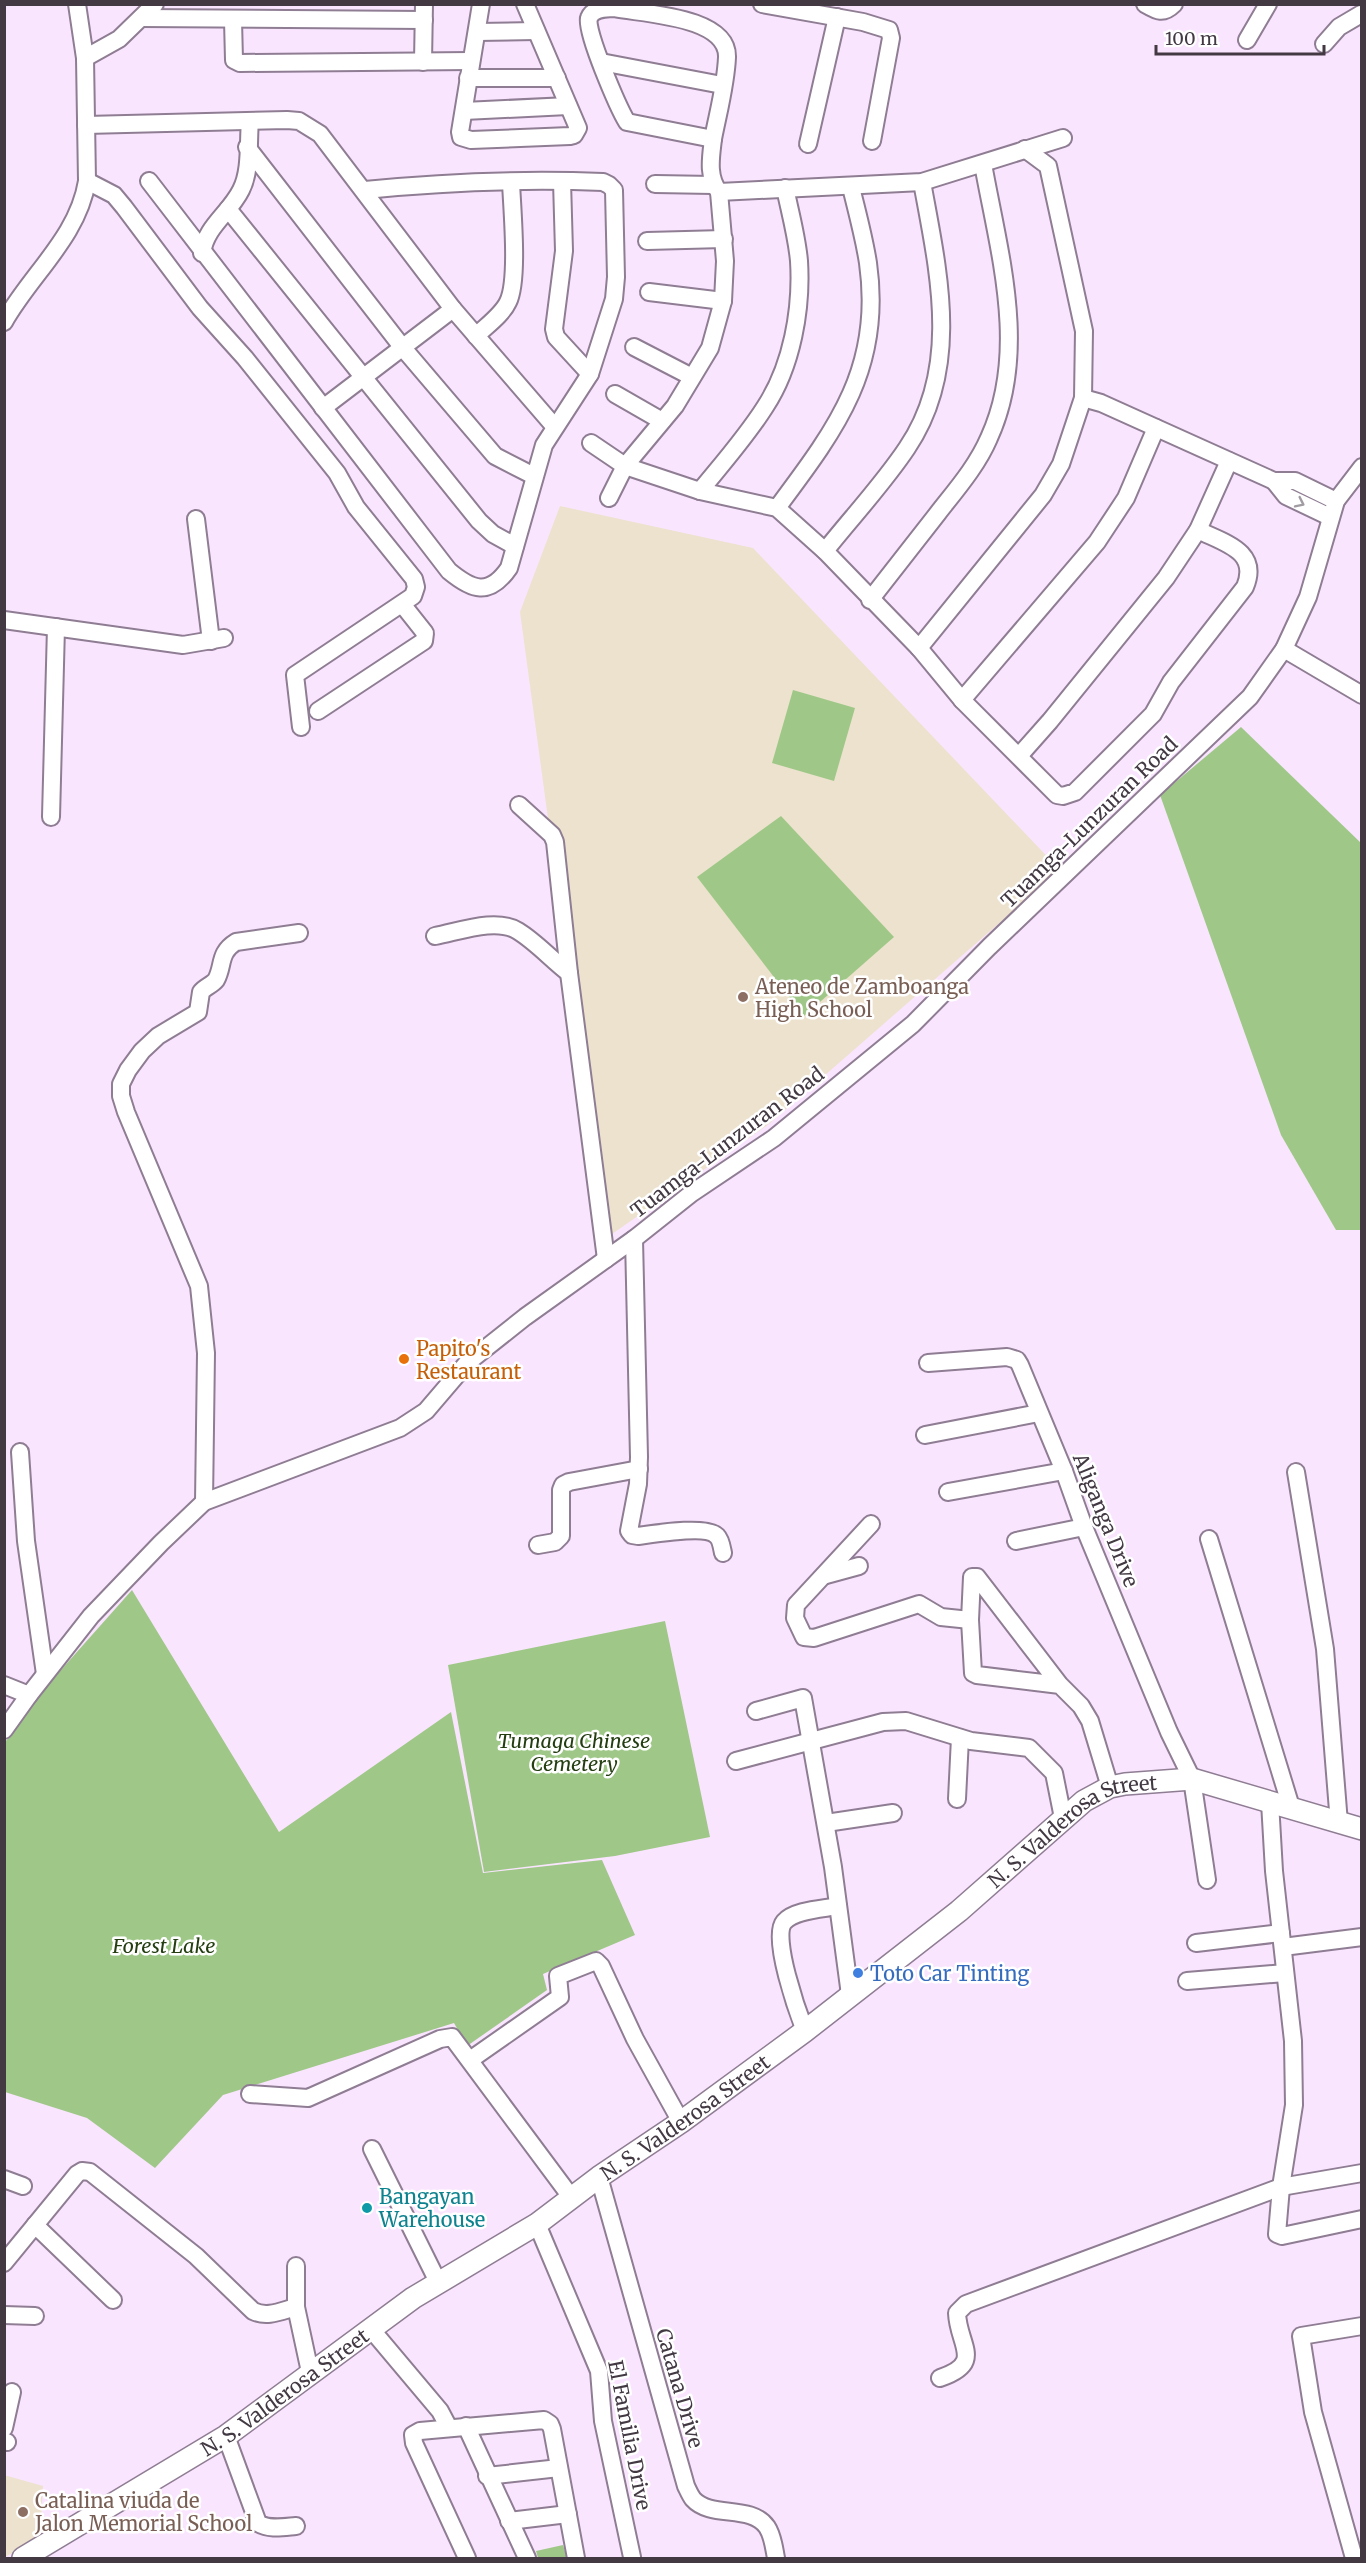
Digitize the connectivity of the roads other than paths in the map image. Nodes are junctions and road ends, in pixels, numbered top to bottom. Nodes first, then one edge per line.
1 (77, 4) edge
2 (155, 4) edge
3 (481, 4) edge
4 (525, 4) edge
5 (762, 4) edge
6 (1145, 4) edge
7 (1174, 4) edge
8 (1268, 4) edge
9 (1355, 4) edge
10 (424, 12) edge
11 (1361, 14) edge
12 (837, 17) junction
13 (141, 18) junction
14 (233, 20) junction
15 (536, 31) junction
16 (477, 32) junction
17 (1247, 40) dead end
18 (1324, 44) dead end
19 (86, 58) junction
20 (471, 61) junction
21 (423, 62) junction
22 (601, 62) junction
23 (468, 78) junction
24 (557, 78) junction
25 (722, 85) junction
26 (568, 106) junction
27 (464, 111) junction
28 (250, 121) junction
29 (86, 125) junction
30 (1063, 138) dead end
31 (713, 139) junction
32 (872, 141) dead end
33 (808, 144) dead end
34 (248, 147) junction
35 (1025, 149) junction
36 (983, 164) junction
37 (87, 181) junction
38 (148, 181) dead end
39 (562, 181) junction
40 (511, 182) junction
41 (922, 182) junction
42 (655, 184) dead end
43 (851, 187) junction
44 (716, 188) junction
45 (785, 188) junction
46 (365, 190) junction
47 (228, 209) junction
48 (724, 239) junction
49 (647, 241) dead end
50 (202, 253) junction
51 (649, 292) dead end
52 (723, 301) junction
53 (453, 309) junction
54 (4, 322) edge
55 (476, 336) junction
56 (634, 347) dead end
57 (403, 348) junction
58 (590, 374) junction
59 (692, 377) junction
60 (364, 378) junction
61 (615, 394) dead end
62 (1083, 398) junction
63 (323, 408) junction
64 (662, 421) junction
65 (554, 426) junction
66 (1156, 428) junction
67 (591, 443) dead end
68 (1228, 460) junction
69 (625, 466) junction
70 (1362, 467) edge
71 (534, 476) junction
72 (1274, 481) junction
73 (700, 491) junction
74 (609, 498) dead end
75 (1336, 501) junction
76 (777, 508) junction
77 (1330, 517) junction
78 (196, 519) dead end
79 (1198, 530) junction
80 (515, 546) junction
81 (825, 551) junction
82 (870, 600) junction
83 (402, 604) junction
84 (4, 620) edge
85 (56, 627) junction
86 (919, 648) junction
87 (1284, 648) junction
88 (1362, 695) edge
89 (962, 700) junction
90 (318, 711) dead end
91 (301, 727) dead end
92 (1019, 756) junction
93 (519, 805) dead end
94 (51, 817) dead end
95 (299, 933) dead end
96 (435, 936) dead end
97 (569, 973) junction
98 (634, 1239) junction
99 (606, 1259) junction
100 (928, 1363) dead end
101 (1039, 1413) junction
102 (925, 1435) dead end
103 (20, 1452) dead end
104 (639, 1469) junction
105 (1064, 1472) junction
106 (1296, 1472) dead end
107 (948, 1492) dead end
108 (204, 1502) junction
109 (871, 1524) dead end
110 (1084, 1527) junction
111 (1209, 1539) dead end
112 (1016, 1541) dead end
113 (538, 1545) dead end
114 (723, 1553) dead end
115 (859, 1566) dead end
116 (825, 1575) junction
117 (970, 1620) junction
118 (45, 1674) junction
119 (4, 1685) edge
120 (1060, 1685) junction
121 (29, 1695) junction
122 (756, 1710) dead end
123 (4, 1730) edge
124 (960, 1738) junction
125 (812, 1740) junction
126 (736, 1761) dead end
127 (1192, 1779) junction
128 (1110, 1787) junction
129 (957, 1798) dead end
130 (1270, 1802) junction
131 (1291, 1807) junction
132 (892, 1813) dead end
133 (1063, 1818) junction
134 (825, 1823) junction
135 (1339, 1823) junction
136 (1362, 1829) edge
137 (1207, 1880) dead end
138 (838, 1906) junction
139 (1362, 1937) edge
140 (1282, 1940) junction
141 (1196, 1943) dead end
142 (1286, 1973) junction
143 (1187, 1981) dead end
144 (850, 1995) junction
145 (805, 2031) junction
146 (470, 2060) junction
147 (250, 2094) dead end
148 (681, 2122) junction
149 (372, 2149) dead end
150 (1362, 2172) edge
151 (599, 2177) junction
152 (4, 2179) edge
153 (23, 2186) dead end
154 (1281, 2187) junction
155 (571, 2197) junction
156 (1362, 2220) edge
157 (537, 2224) junction
158 (35, 2225) junction
159 (4, 2263) edge
160 (296, 2266) dead end
161 (438, 2282) junction
162 (113, 2300) dead end
163 (296, 2307) junction
164 (4, 2315) edge
165 (35, 2316) dead end
166 (1362, 2326) edge
167 (372, 2329) junction
168 (310, 2372) junction
169 (940, 2378) dead end
170 (12, 2392) dead end
171 (466, 2426) junction
172 (448, 2428) junction
173 (226, 2436) junction
174 (5, 2437) edge
175 (559, 2468) junction
176 (487, 2476) junction
177 (568, 2514) junction
178 (509, 2521) junction
179 (296, 2526) dead end
180 (30, 2557) edge
181 (632, 2557) edge
182 (467, 2559) edge
183 (527, 2559) edge
184 (576, 2559) edge
185 (776, 2559) edge
186 (1354, 2559) edge

1 - 19 street
2 - 13 street
3 - 16 street
4 - 15 street
5 - 12 street
6 - 7 street
8 - 17 street
9 - 11 street
10 - 14 street
10 - 21 street
11 - 18 street
12 - 32 street
12 - 33 street
13 - 14 street
13 - 19 street
14 - 21 street
15 - 16 street
15 - 24 street
16 - 20 street
19 - 29 street
20 - 21 street
20 - 23 street
22 - 25 street
22 - 25 street
22 - 31 street
23 - 24 street
23 - 27 street
24 - 26 street
25 - 31 street
26 - 27 street
26 - 27 street
28 - 29 street
28 - 34 street
28 - 46 street
29 - 37 street
30 - 35 street
31 - 44 street
34 - 47 street
34 - 57 street
35 - 36 street
35 - 62 street
36 - 41 street
36 - 82 street
37 - 54 street
37 - 83 street
38 - 50 street
39 - 40 street
39 - 58 street
39 - 58 street
40 - 46 street
40 - 55 street
41 - 43 street
41 - 81 street
42 - 44 street
43 - 45 street
43 - 76 street
44 - 45 street
44 - 48 street
45 - 73 street
46 - 53 street
47 - 50 street
47 - 60 street
48 - 49 street
48 - 52 street
50 - 63 street
51 - 52 street
52 - 59 street
53 - 55 street
53 - 57 street
55 - 65 street
56 - 59 street
57 - 60 street
57 - 71 street
58 - 65 street
59 - 64 street
60 - 63 street
60 - 80 street
61 - 64 street
62 - 66 street
62 - 86 street
63 - 80 street
64 - 69 street
65 - 71 street
66 - 68 street
66 - 89 street
67 - 69 street
68 - 72 street
68 - 79 street
69 - 73 street
69 - 74 street
70 - 75 street, Tuamga-Lunzuran Road
71 - 80 street
72 - 75 street
72 -> 77 street
73 - 76 street
75 - 77 street, Tuamga-Lunzuran Road
76 - 81 street
77 - 87 street, Tuamga-Lunzuran Road
78 - 85 street
79 - 92 street
79 - 92 street
81 - 82 street
82 - 86 street
83 - 90 street
83 - 91 street
84 - 85 street
85 - 94 street
86 - 89 street
87 - 88 street
87 - 98 street, Tuamga-Lunzuran Road
89 - 92 street
93 - 97 street
95 - 108 street
96 - 97 street
97 - 99 street
98 - 99 street, Tuamga-Lunzuran Road
98 - 104 street
99 - 108 street, Tuamga-Lunzuran Road
100 - 101 street, Aliganga Drive
101 - 102 street
101 - 105 street, Aliganga Drive
103 - 118 street
104 - 113 street
104 - 114 street
105 - 107 street
105 - 110 street, Aliganga Drive
106 - 135 street
108 - 118 street, Tuamga-Lunzuran Road
109 - 116 street
110 - 112 street
110 - 127 street, Aliganga Drive
111 - 131 street
115 - 116 street
116 - 117 street
117 - 120 street
117 - 120 street
118 - 121 street, Tuamga-Lunzuran Road
119 - 121 street
120 - 128 street
121 - 123 street, Tuamga-Lunzuran Road
122 - 125 street
124 - 125 street
124 - 129 street
124 - 133 street
125 - 126 street
125 - 134 street
127 - 128 main road, N. S. Valderosa Street
127 - 130 main road, N. S. Valderosa Street
127 - 137 street, Aliganga Drive
128 - 133 main road, N. S. Valderosa Street
130 - 131 main road, N. S. Valderosa Street
130 - 140 street
131 - 135 main road, N. S. Valderosa Street
132 - 134 street
133 - 144 main road, N. S. Valderosa Street
134 - 138 street
135 - 136 main road, N. S. Valderosa Street
138 - 144 street
138 - 145 street
139 - 140 street
140 - 141 street
140 - 142 street
142 - 143 street
142 - 154 street
144 - 145 main road, N. S. Valderosa Street
145 - 148 main road, N. S. Valderosa Street
146 - 147 street
146 - 148 street
146 - 155 street
148 - 151 main road, N. S. Valderosa Street
149 - 161 street
150 - 154 street
151 - 155 main road, N. S. Valderosa Street
151 - 185 street, Catana Drive
152 - 153 street
154 - 156 street
154 - 169 street
155 - 157 main road, N. S. Valderosa Street
157 - 161 main road, N. S. Valderosa Street
157 - 181 street, El Familia Drive
158 - 159 street
158 - 162 street
158 - 163 street
160 - 163 street
161 - 167 main road, N. S. Valderosa Street
163 - 168 street
164 - 165 street
166 - 186 street
167 - 168 main road, N. S. Valderosa Street
167 - 172 street
168 - 173 main road, N. S. Valderosa Street
170 - 174 street
171 - 172 street
171 - 175 street
171 - 176 street
172 - 182 street
173 - 179 street
173 - 180 main road, N. S. Valderosa Street
175 - 176 street
175 - 177 street
176 - 178 street
177 - 178 street
177 - 184 street
178 - 183 street

